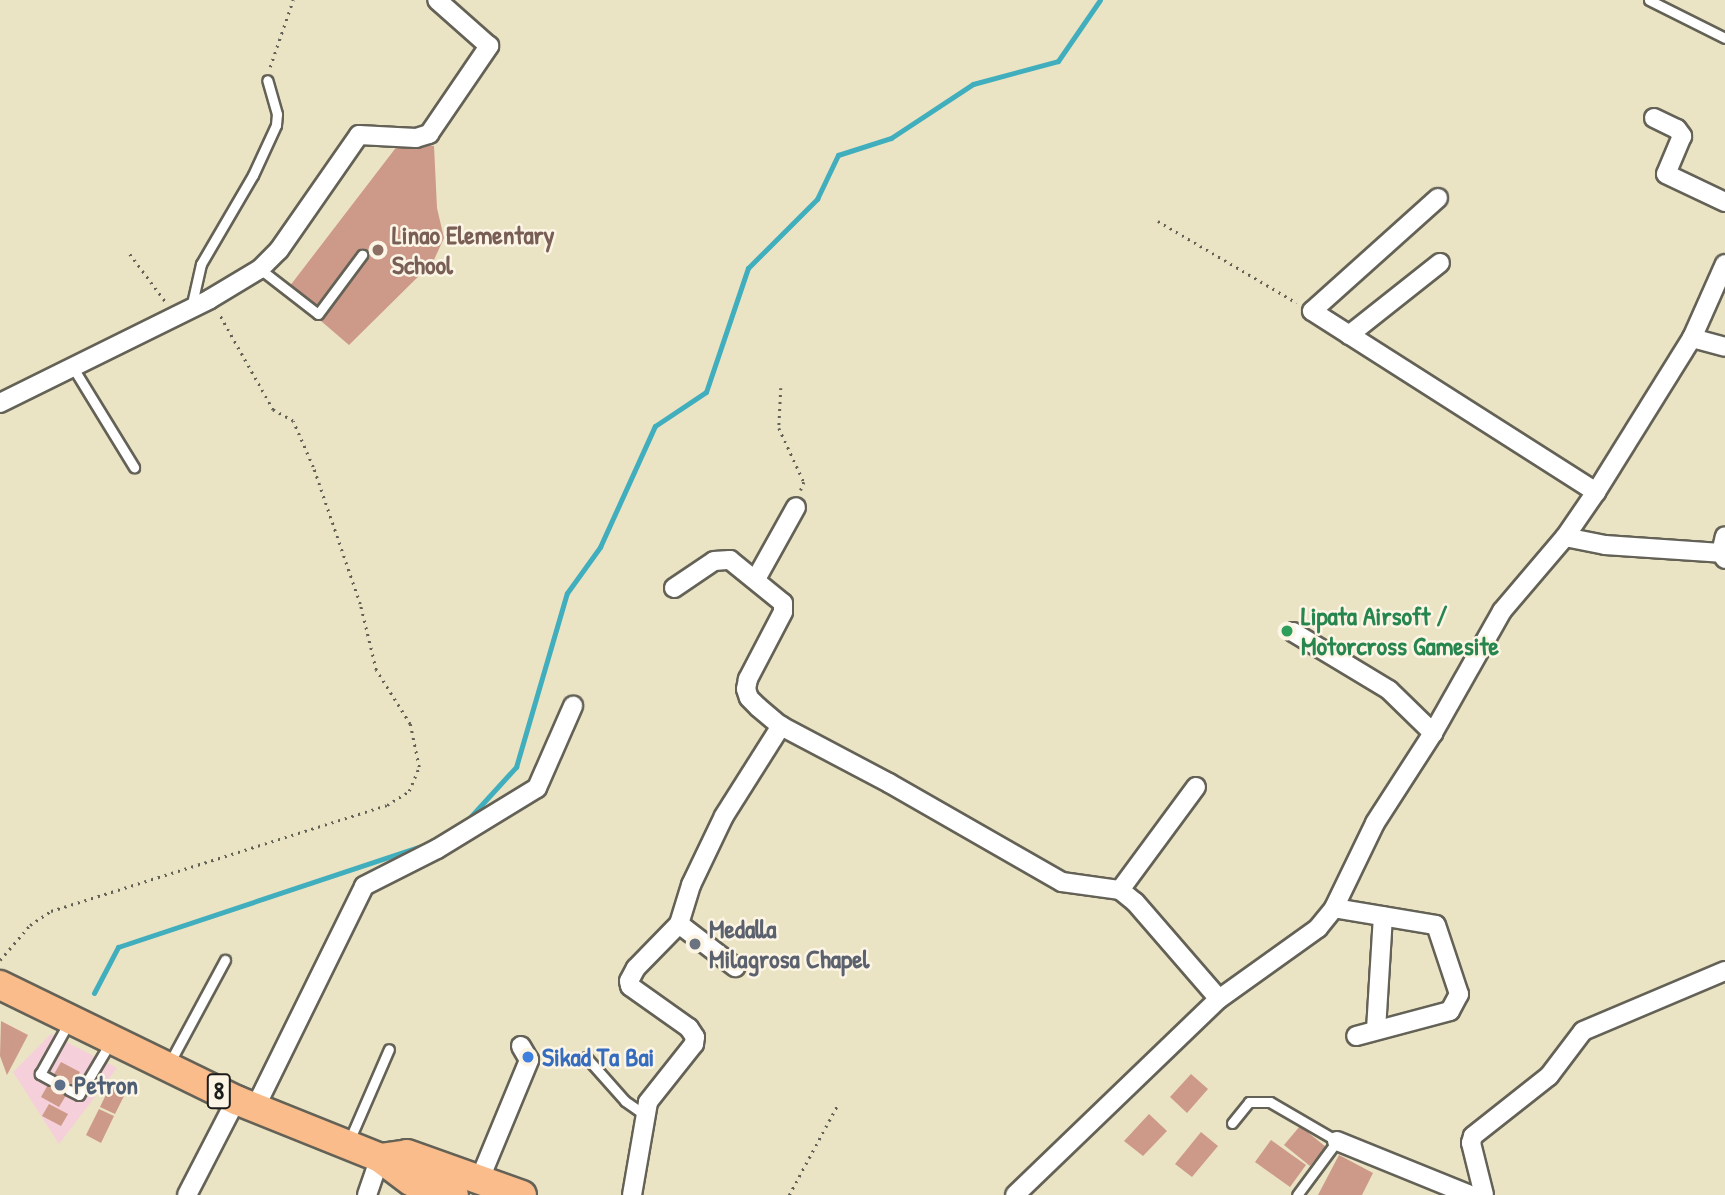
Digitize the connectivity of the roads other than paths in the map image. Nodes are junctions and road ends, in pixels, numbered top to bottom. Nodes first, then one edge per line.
1 (437, 0) edge
2 (1649, 0) edge
3 (1725, 38) edge
4 (268, 75) road end
5 (1654, 118) dead end
6 (1438, 198) dead end
7 (1725, 202) edge
8 (362, 255) dead end
9 (1440, 263) dead end
10 (1725, 264) edge
11 (260, 269) junction
12 (183, 312) junction
13 (1349, 335) junction
14 (1692, 338) junction
15 (1725, 347) edge
16 (72, 366) junction
17 (0, 402) edge
18 (134, 467) dead end
19 (1596, 492) junction
20 (796, 507) road end
21 (1565, 537) junction
22 (1724, 549) edge
23 (756, 579) junction
24 (674, 589) dead end
25 (1293, 632) dead end
26 (573, 706) dead end
27 (781, 726) junction
28 (1433, 733) junction
29 (1196, 787) dead end
30 (1120, 890) junction
31 (1334, 908) junction
32 (1382, 916) junction
33 (679, 924) junction
34 (225, 960) dead end
35 (735, 967) dead end
36 (1725, 971) edge
37 (0, 985) edge
38 (1219, 999) junction
39 (70, 1021) junction
40 (1376, 1030) junction
41 (1356, 1036) dead end
42 (111, 1041) junction
43 (521, 1046) dead end
44 (390, 1049) dead end
45 (586, 1057) dead end
46 (167, 1067) junction
47 (51, 1080) dead end
48 (69, 1090) dead end
49 (245, 1104) junction
50 (645, 1115) junction
51 (1231, 1123) dead end
52 (1337, 1141) junction
53 (347, 1146) junction
54 (380, 1158) junction
55 (479, 1181) junction
56 (187, 1195) edge
57 (367, 1195) edge
58 (454, 1195) edge
59 (522, 1195) edge
60 (632, 1195) edge
61 (1015, 1195) edge
62 (1297, 1195) edge
63 (1470, 1195) edge
64 (1484, 1195) edge

1 - 11 street
2 - 3 lane
4 - 12 lane
5 - 7 street
6 - 13 street
8 - 11 lane
9 - 13 street
10 - 14 street
11 - 12 street
12 - 16 street
13 - 19 street
14 - 15 street
14 - 19 street
16 - 17 street
16 - 18 lane
19 - 21 street
20 - 23 street
21 - 22 street
21 - 28 street
23 - 24 street
23 - 27 street
25 - 28 street
26 - 49 street
27 - 30 street
27 - 33 street
28 - 31 street
29 - 30 street
30 - 38 street
31 - 32 street
31 - 38 street
32 - 40 street
32 - 40 street
33 - 35 street
33 - 50 street
34 - 46 lane
36 - 64 street
37 - 39 highway, 8
38 - 61 street
39 - 42 highway, 8
39 - 47 lane
40 - 41 street
42 - 46 highway, 8
42 - 48 lane
43 - 55 street
44 - 53 lane
45 - 50 lane
46 - 49 highway, 8
49 - 53 highway, 8
49 - 56 street
50 - 60 street
51 - 52 lane
52 - 62 lane
52 - 63 street
53 - 54 highway, 8
54 - 55 highway, 8
54 - 57 street
54 - 58 highway, 8
55 - 59 highway, 8

